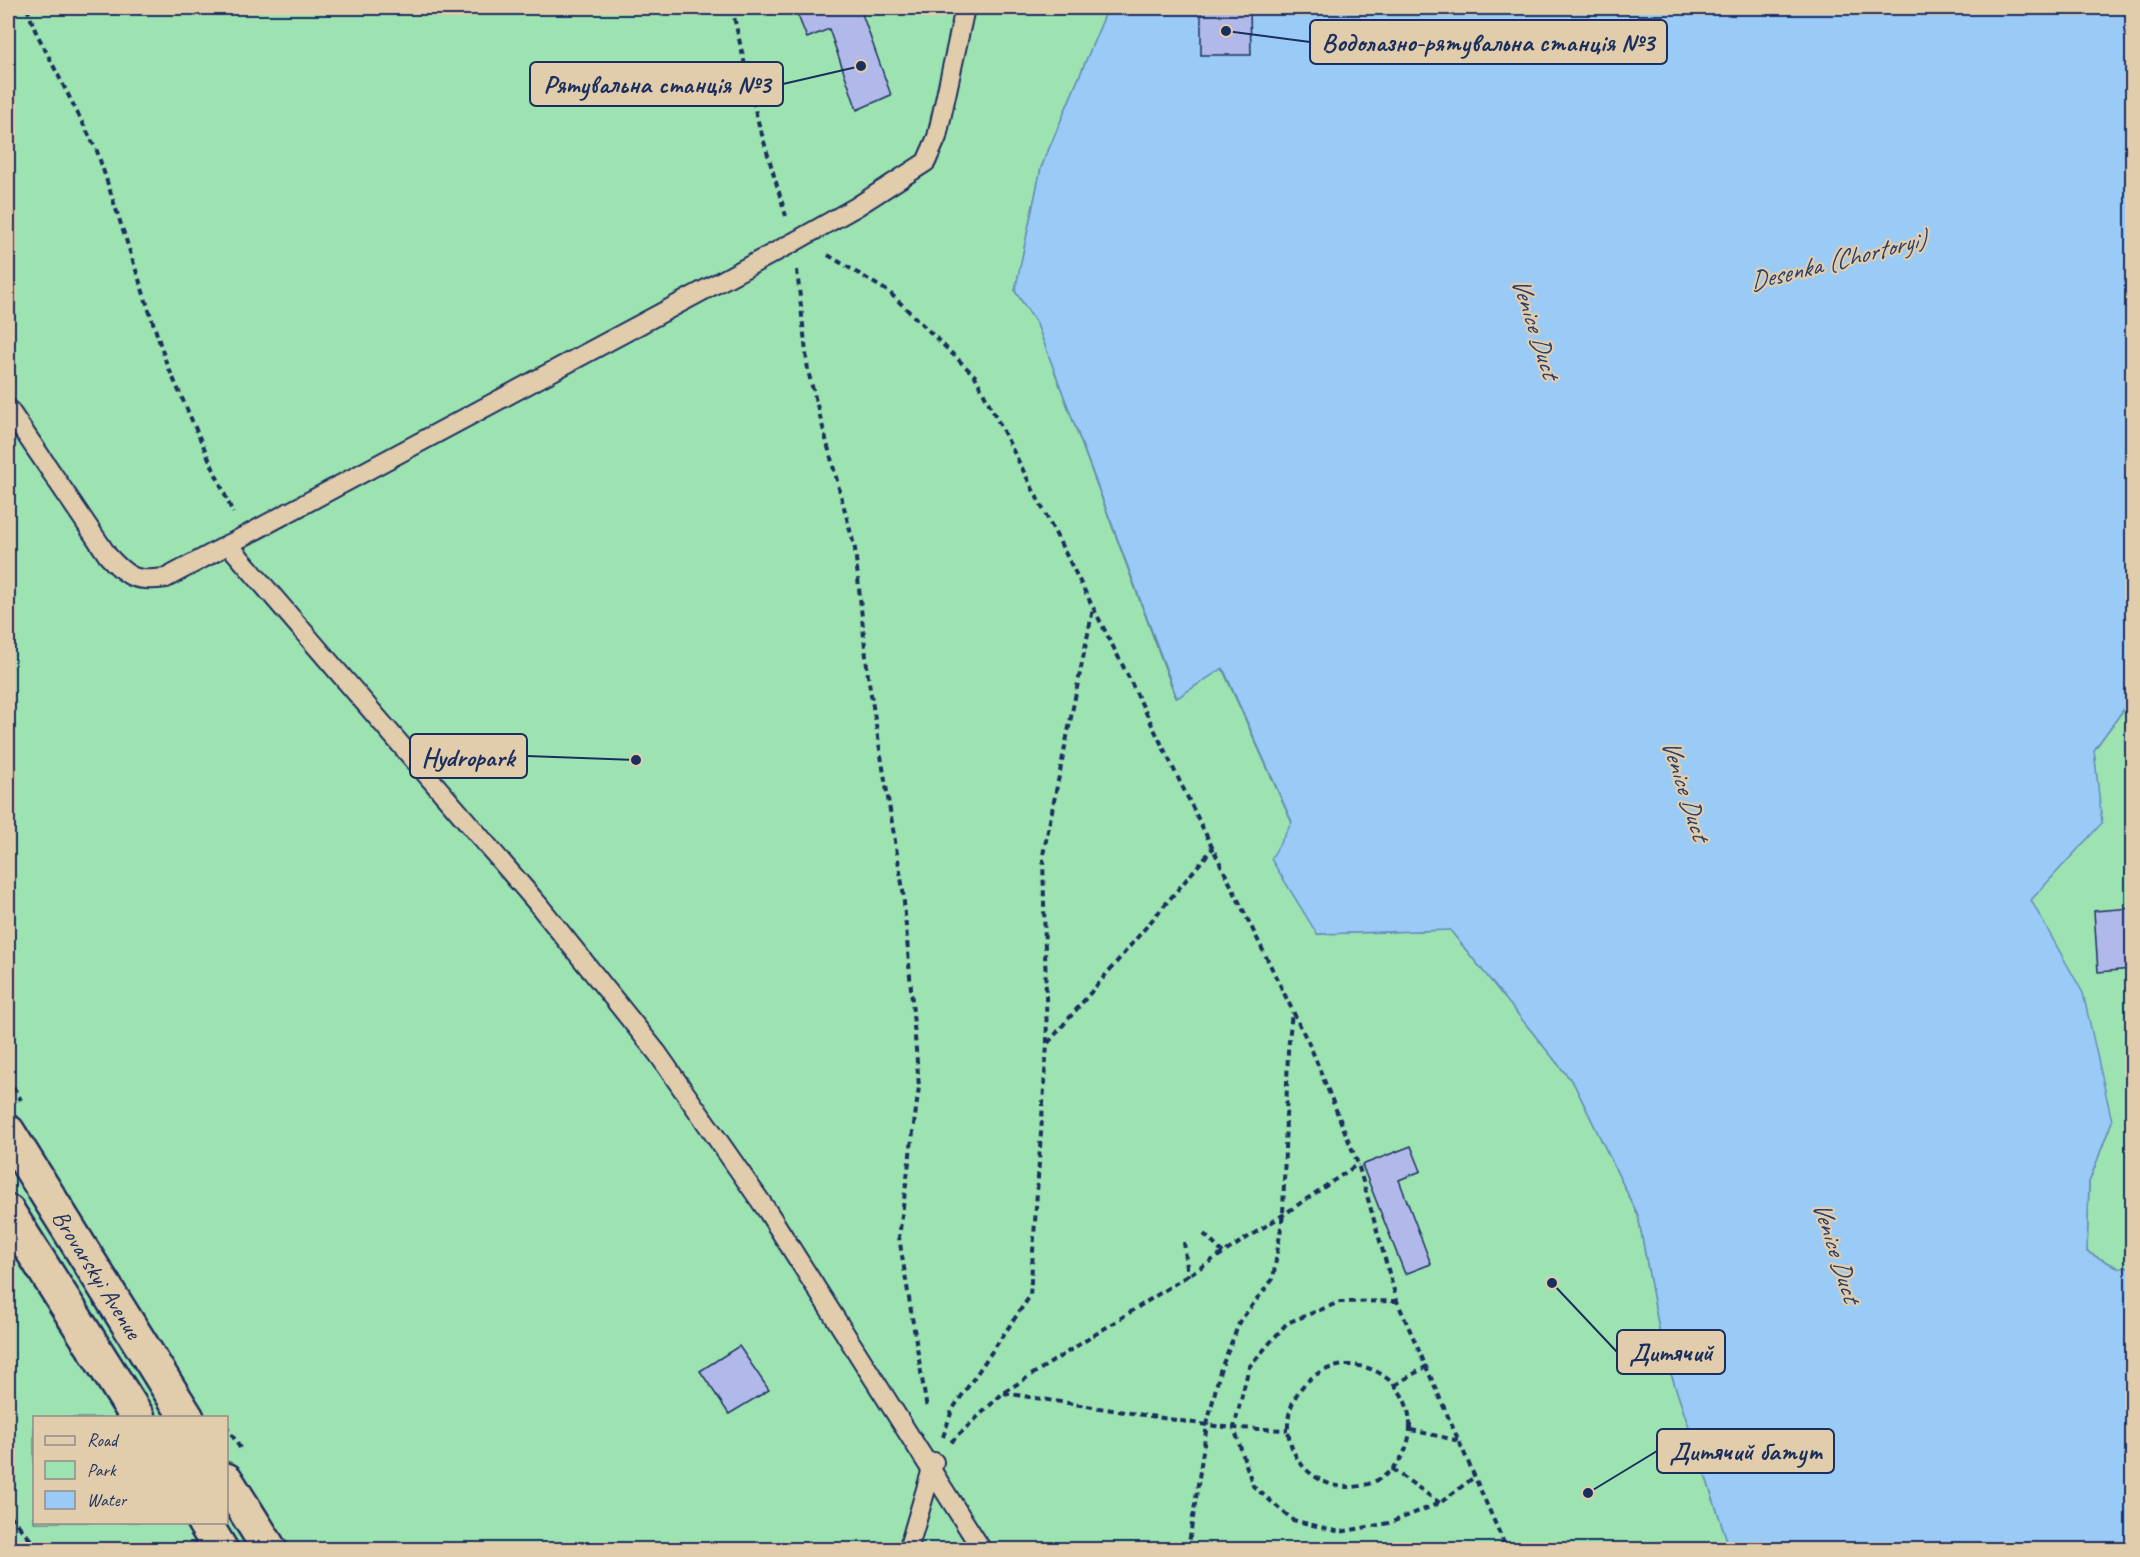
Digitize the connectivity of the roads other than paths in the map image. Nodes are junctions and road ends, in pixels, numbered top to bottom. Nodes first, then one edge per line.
1 (965, 8) edge
2 (8, 408) edge
3 (235, 540) junction
4 (8, 1132) edge
5 (8, 1212) edge
6 (137, 1416) edge
7 (186, 1416) edge
8 (933, 1463) junction
9 (228, 1483) edge
10 (205, 1524) edge
11 (221, 1550) edge
12 (270, 1550) edge
13 (908, 1550) edge
14 (982, 1550) edge

1 - 3 lane
2 - 3 lane
3 - 8 lane
4 - 7 main road, Brovarskyi Avenue
5 - 6 main road, Brovarskyi Avenue
8 - 13 lane
8 - 14 lane
9 - 12 main road
10 - 11 main road

